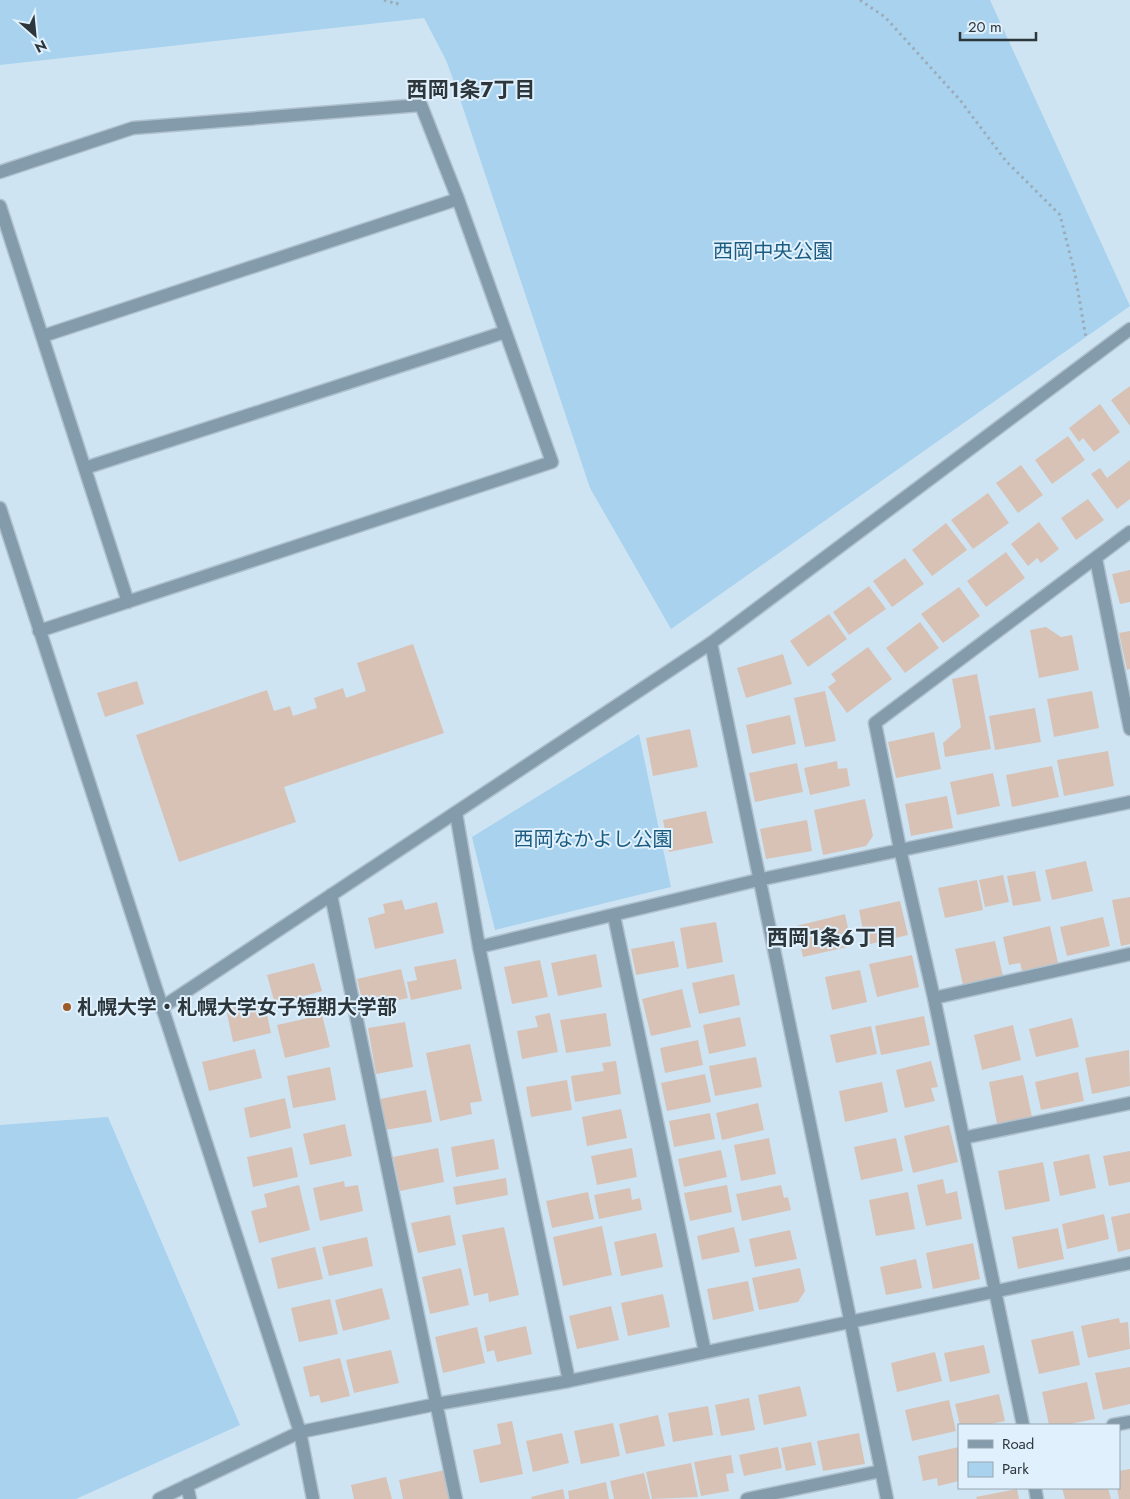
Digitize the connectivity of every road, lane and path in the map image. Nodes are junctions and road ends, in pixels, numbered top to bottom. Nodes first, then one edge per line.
1 (384, 0) edge
2 (398, 0) edge
3 (860, 0) edge
4 (0, 172) edge
5 (458, 199) junction
6 (0, 206) edge
7 (1130, 329) edge
8 (505, 332) junction
9 (43, 336) junction
10 (1090, 358) junction
11 (85, 468) junction
12 (0, 508) edge
13 (1130, 532) edge
14 (1096, 559) junction
15 (128, 602) junction
16 (39, 630) junction
17 (711, 643) junction
18 (1130, 729) edge
19 (1130, 802) edge
20 (456, 813) junction
21 (900, 850) junction
22 (758, 880) junction
23 (331, 895) junction
24 (614, 916) junction
25 (479, 947) junction
26 (1130, 954) edge
27 (934, 998) junction
28 (161, 1008) junction
29 (1130, 1104) edge
30 (963, 1138) junction
31 (1130, 1263) edge
32 (995, 1290) junction
33 (848, 1321) junction
34 (706, 1352) junction
35 (569, 1381) junction
36 (437, 1404) junction
37 (1023, 1424) edge
38 (300, 1432) junction
39 (881, 1470) junction
40 (187, 1485) junction
41 (159, 1499) edge
42 (190, 1499) edge
43 (313, 1499) edge
44 (456, 1499) edge
45 (747, 1499) edge
46 (887, 1499) edge

1 - 2 path
3 - 10 path
4 - 5 street
5 - 8 street
5 - 9 street
6 - 9 street
7 - 10 street
8 - 11 street
8 - 15 street
9 - 11 street
10 - 17 street
11 - 15 street
12 - 16 street
13 - 14 street
14 - 18 street
14 - 21 street
15 - 16 street
16 - 28 street
17 - 20 street
17 - 22 street
19 - 21 street
20 - 23 street
20 - 25 street
21 - 22 street
21 - 27 street
22 - 24 street
22 - 33 street
23 - 28 street
23 - 36 street
24 - 25 street
24 - 34 street
25 - 35 street
26 - 27 street
27 - 30 street
28 - 38 street
29 - 30 street
30 - 32 street
31 - 32 street
32 - 33 street
32 - 37 street
33 - 34 street
33 - 39 street
34 - 35 street
35 - 36 street
36 - 38 street
36 - 44 street
38 - 40 street
38 - 43 street
39 - 45 street
39 - 46 street
40 - 41 street
40 - 42 street

